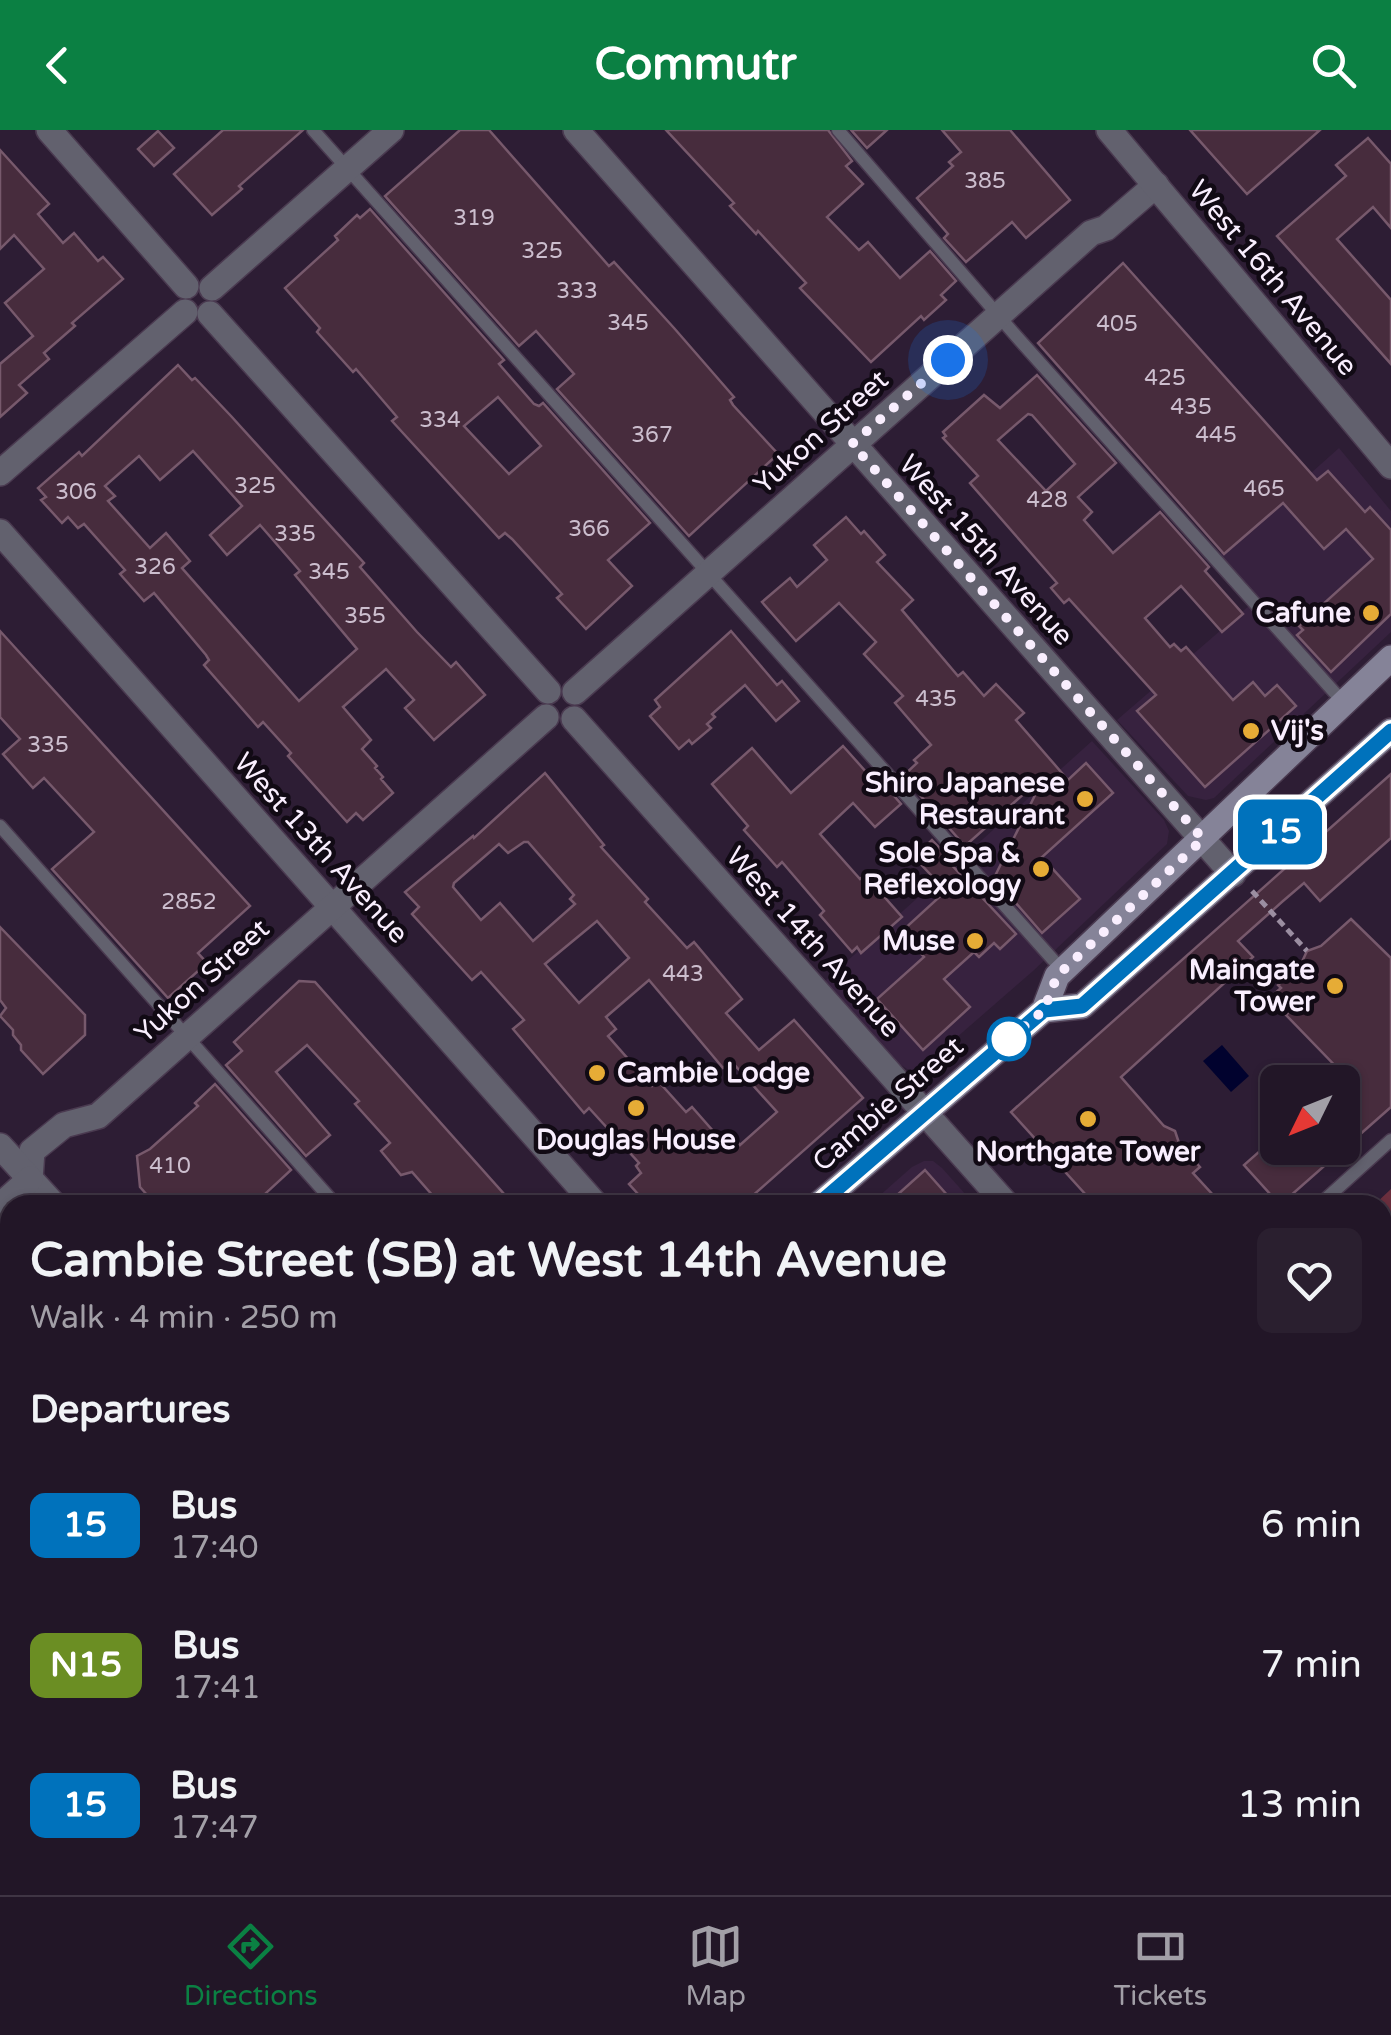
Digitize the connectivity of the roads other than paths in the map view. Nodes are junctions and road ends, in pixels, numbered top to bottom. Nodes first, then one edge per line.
1 (50, 130) edge
2 (313, 130) edge
3 (391, 130) edge
4 (576, 130) edge
5 (838, 130) edge
6 (1109, 130) edge
7 (348, 169) junction
8 (1156, 185) junction
9 (198, 300) junction
10 (998, 315) junction
11 (852, 444) junction
12 (1383, 451) edge
13 (0, 473) edge
14 (0, 532) edge
15 (708, 572) junction
16 (1391, 658) edge
17 (548, 690) junction
18 (575, 692) junction
19 (1343, 702) junction
20 (546, 718) junction
21 (574, 720) junction
22 (1391, 731) edge
23 (0, 826) edge
24 (1203, 839) junction
25 (1241, 881) junction
26 (332, 906) junction
27 (1063, 971) junction
28 (1044, 1010) junction
29 (186, 1036) junction
30 (924, 1112) junction
31 (1391, 1140) edge
32 (0, 1146) edge
33 (30, 1179) junction
34 (12, 1195) edge
35 (45, 1195) edge
36 (327, 1195) edge
37 (587, 1195) edge
38 (829, 1195) edge
39 (998, 1195) edge
40 (1330, 1195) edge

1 - 9 street
2 - 7 lane
3 - 7 street
4 - 11 street, West 15th Avenue
5 - 10 lane
6 - 8 street, West 16th Avenue
7 - 9 street
7 - 15 lane
8 - 10 street, Yukon Street
8 - 12 street, West 16th Avenue
9 - 13 street
9 - 17 street
10 - 11 street, Yukon Street
10 - 19 lane
11 - 15 street, Yukon Street
11 - 24 street, West 15th Avenue
14 - 26 street, West 13th Avenue
15 - 18 street, Yukon Street
15 - 27 lane
16 - 19 main road, Cambie Street
17 - 18 street
17 - 20 street
18 - 21 street
19 - 24 main road, Cambie Street
20 - 21 street
20 - 26 street, Yukon Street
21 - 30 street, West 14th Avenue
22 - 25 main road, Cambie Street
23 - 29 lane
24 - 25 street, West 15th Avenue
24 - 27 main road, Cambie Street
25 - 28 main road, Cambie Street
26 - 29 street, Yukon Street
26 - 37 street, West 13th Avenue
27 - 28 main road, Cambie Street
28 - 30 main road, Cambie Street
29 - 33 street, Yukon Street
29 - 36 lane
30 - 38 main road, Cambie Street
30 - 39 street, West 14th Avenue
31 - 40 lane
32 - 33 street
33 - 34 street, Yukon Street
33 - 35 street

